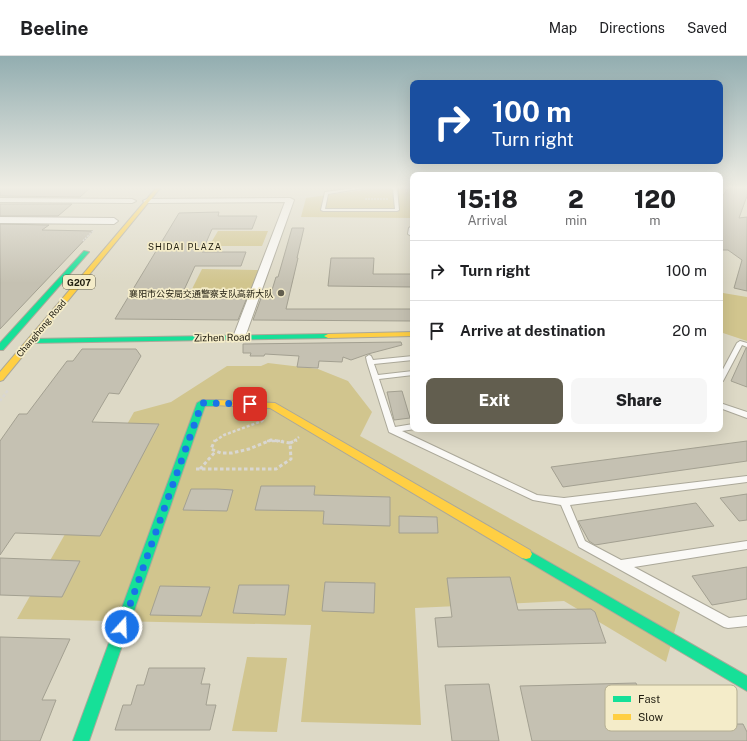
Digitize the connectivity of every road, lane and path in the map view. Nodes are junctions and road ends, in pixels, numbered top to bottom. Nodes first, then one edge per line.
1 (132, 219) edge
2 (283, 219) edge
3 (0, 220) edge
4 (114, 220) joint
5 (104, 232) dead end
6 (93, 244) dead end
7 (410, 334) edge
8 (238, 337) junction
9 (31, 341) junction
10 (747, 345) edge
11 (0, 348) edge
12 (410, 358) edge
13 (410, 373) edge
14 (723, 375) edge
15 (375, 377) junction
16 (0, 378) edge
17 (266, 405) junction
18 (723, 406) edge
19 (747, 415) edge
20 (410, 427) edge
21 (392, 430) junction
22 (215, 452) junction
23 (200, 469) junction
24 (178, 470) junction
25 (747, 479) edge
26 (564, 502) junction
27 (747, 545) edge
28 (619, 565) junction
29 (747, 621) edge
30 (747, 684) edge
31 (81, 741) edge

1 - 9 main road, Changhong Road / G207
2 - 8 street
3 - 4 street
4 - 5 main road
6 - 11 main road, Changhong Road / G207
7 - 8 main road, Zizhen Road
8 - 9 main road, Zizhen Road
9 - 16 main road, Changhong Road / G207
10 - 14 lane
12 - 15 lane
13 - 15 lane
15 - 21 lane
17 - 22 path
17 - 24 main road
17 - 30 main road
18 - 19 lane
20 - 21 lane
21 - 26 lane
22 - 23 path
22 - 23 path
23 - 24 path
24 - 31 main road
25 - 26 lane
26 - 28 lane
27 - 28 lane
28 - 29 lane

